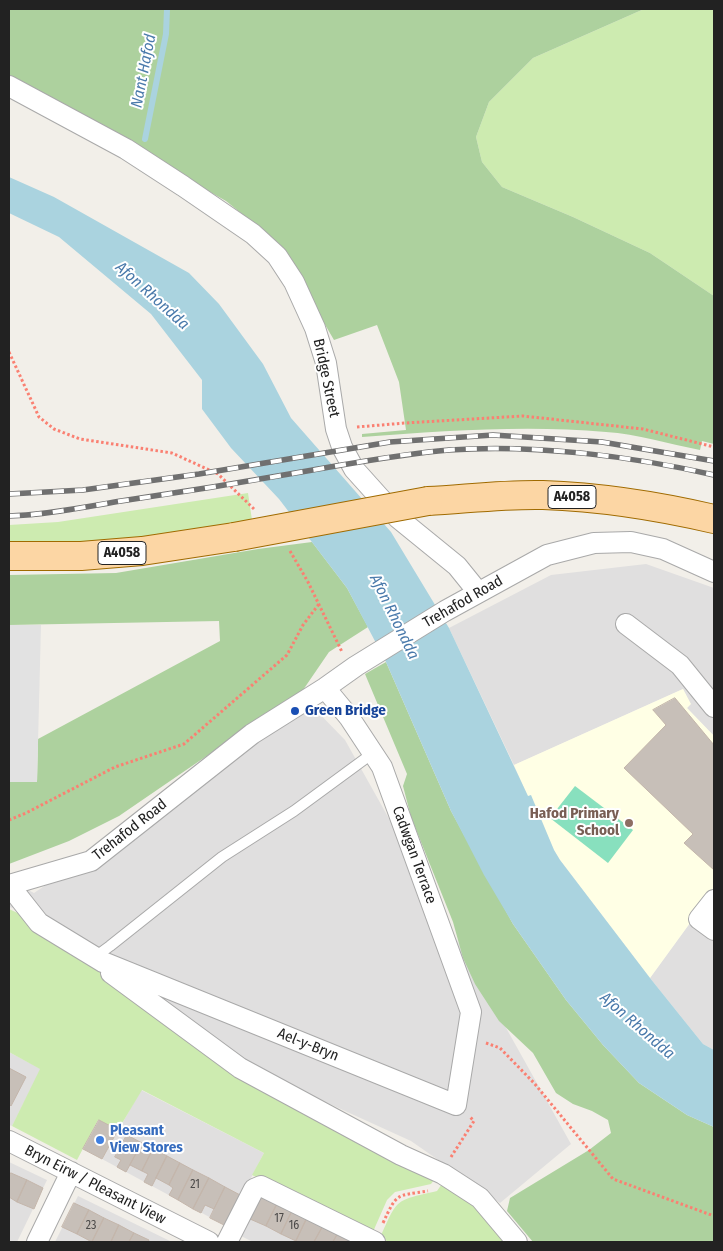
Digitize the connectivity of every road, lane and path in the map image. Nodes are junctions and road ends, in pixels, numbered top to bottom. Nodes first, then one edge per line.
1 (9, 86) edge
2 (9, 352) edge
3 (336, 430) junction
4 (714, 447) edge
5 (259, 514) dead end
6 (714, 519) edge
7 (289, 550) dead end
8 (9, 556) edge
9 (714, 572) edge
10 (478, 592) junction
11 (319, 604) junction
12 (626, 624) dead end
13 (353, 668) junction
14 (325, 688) junction
15 (714, 707) edge
16 (373, 753) junction
17 (9, 820) edge
18 (9, 885) edge
19 (714, 900) edge
20 (714, 930) edge
21 (95, 956) junction
22 (467, 1035) junction
23 (474, 1121) dead end
24 (9, 1141) edge
25 (436, 1170) junction
26 (71, 1172) junction
27 (714, 1216) edge
28 (37, 1242) edge
29 (209, 1242) edge
30 (227, 1242) edge
31 (374, 1242) edge
32 (516, 1242) edge

1 - 3 street, Bridge Street
2 - 5 path
3 - 4 path
3 - 10 street, Bridge Street
6 - 8 main road, A4058, bridge
7 - 11 path
9 - 10 street, Trehafod Road
10 - 13 street, Trehafod Road
11 - 13 path
11 - 17 path
12 - 15 street
13 - 14 street, Trehafod Road
14 - 16 street, Cadwgan Terrace
14 - 18 street, Trehafod Road
16 - 21 lane
16 - 22 street, Cadwgan Terrace
18 - 21 street
19 - 20 street
21 - 22 street, Ael-y-Bryn
21 - 25 street
22 - 27 path
23 - 25 path
24 - 26 street, Bryn Eirw / Pleasant View
25 - 31 path
25 - 32 street
26 - 28 street
26 - 29 street, Bryn Eirw / Pleasant View
30 - 31 street

